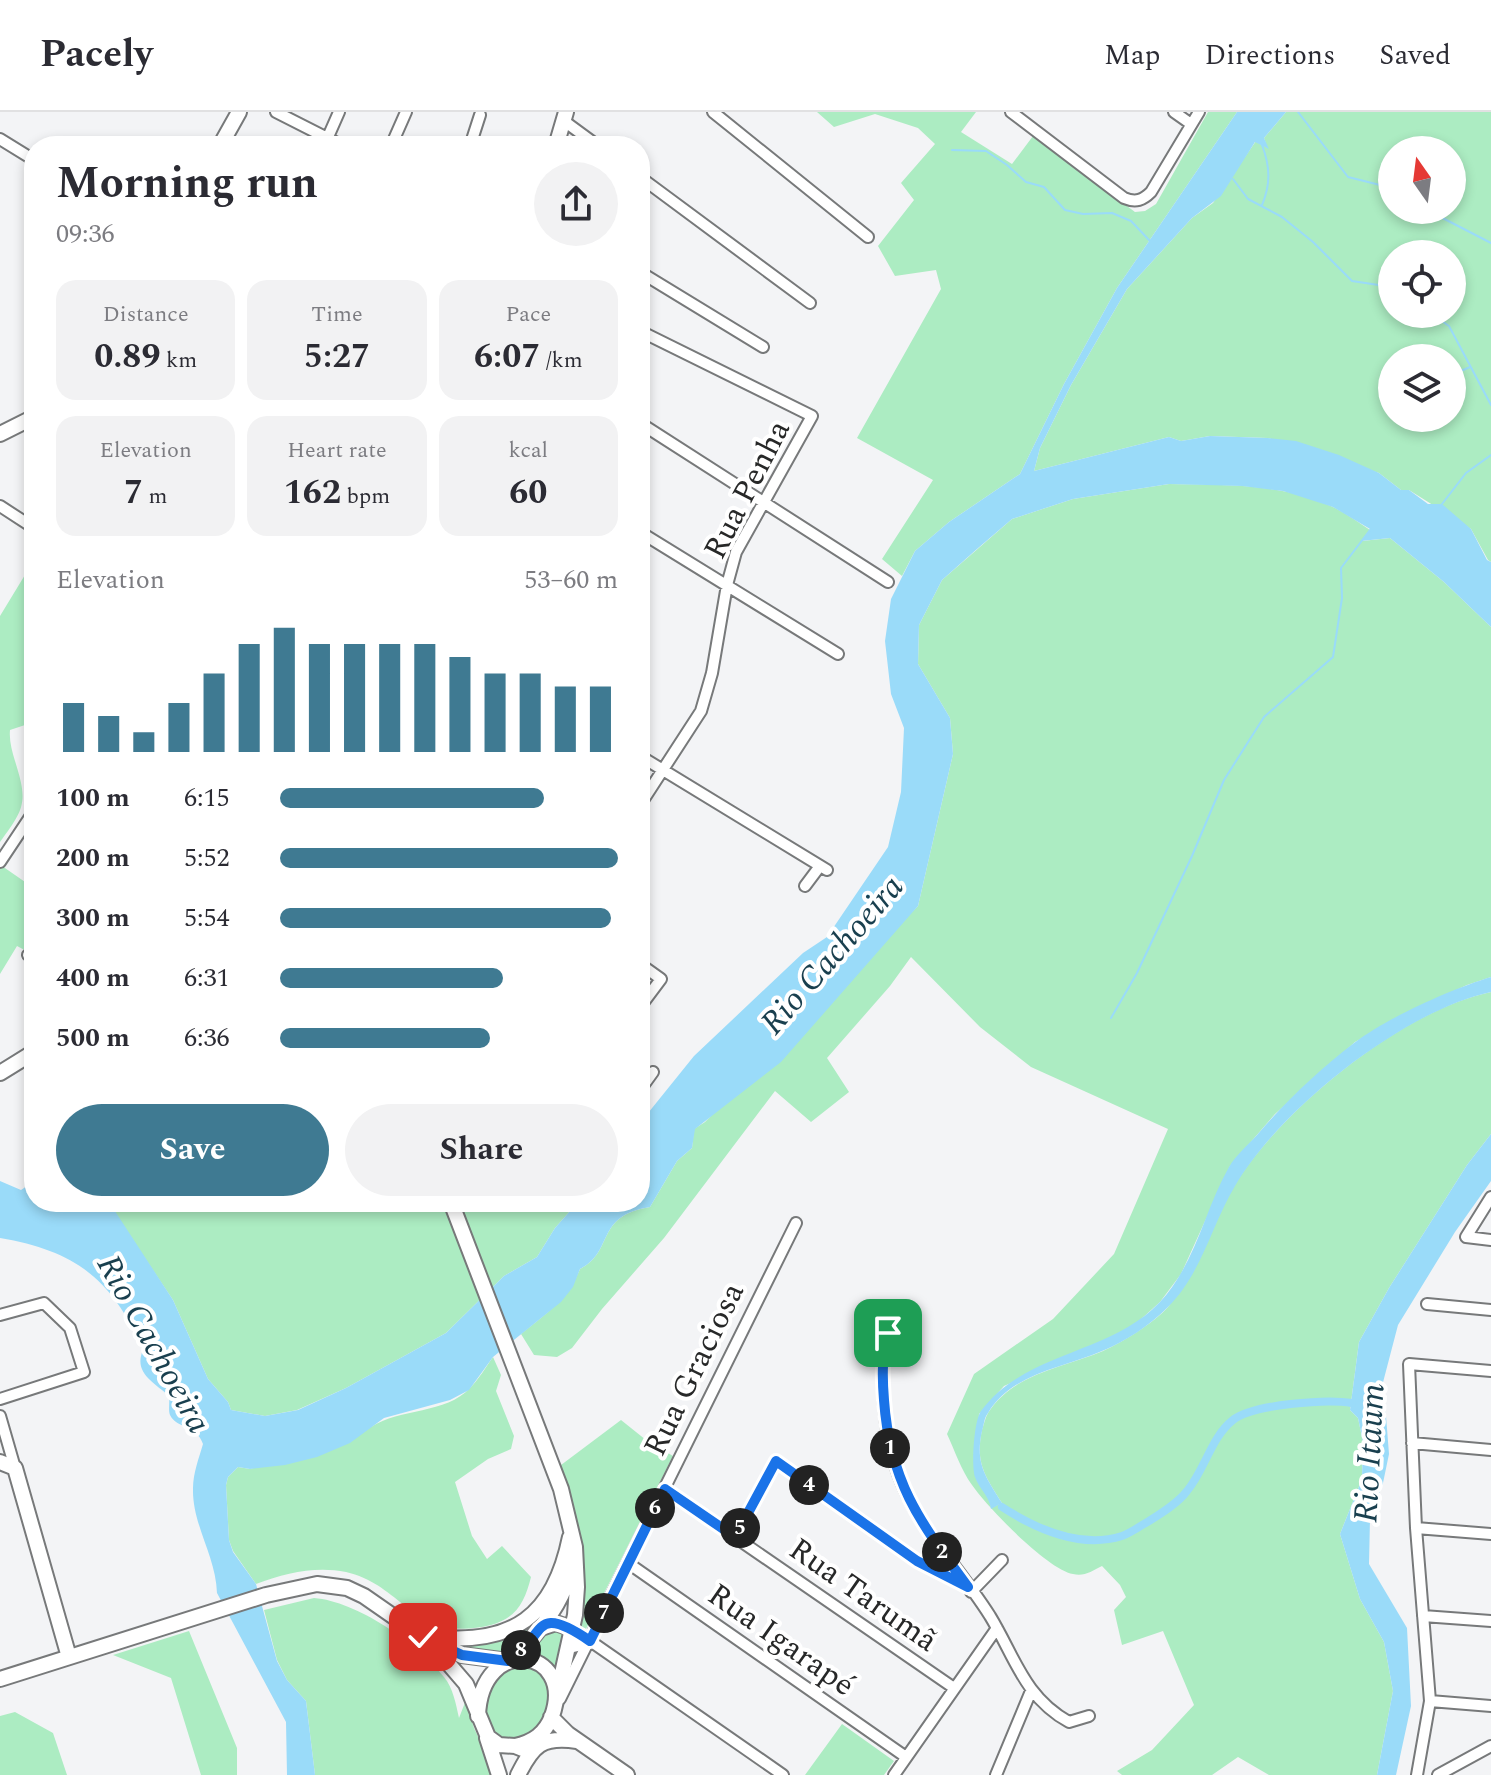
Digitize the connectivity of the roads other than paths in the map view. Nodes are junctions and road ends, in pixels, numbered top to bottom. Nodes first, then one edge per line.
1 (239, 112) edge
2 (276, 112) edge
3 (339, 112) edge
4 (406, 112) edge
5 (713, 112) edge
6 (1011, 112) edge
7 (1174, 112) edge
8 (1199, 112) edge
9 (480, 115) dead end
10 (565, 116) edge
11 (1191, 124) junction
12 (226, 136) edge
13 (326, 136) edge
14 (328, 136) edge
15 (395, 136) edge
16 (473, 136) edge
17 (559, 136) edge
18 (587, 136) edge
19 (0, 139) edge
20 (24, 154) edge
21 (650, 184) edge
22 (868, 237) dead end
23 (650, 278) edge
24 (810, 303) dead end
25 (650, 336) edge
26 (763, 347) dead end
27 (24, 425) edge
28 (650, 429) edge
29 (0, 434) edge
30 (763, 501) junction
31 (0, 506) edge
32 (24, 522) edge
33 (650, 538) edge
34 (888, 582) dead end
35 (727, 585) junction
36 (838, 654) dead end
37 (650, 762) edge
38 (663, 770) junction
39 (650, 790) edge
40 (24, 826) edge
41 (0, 862) edge
42 (805, 886) dead end
43 (650, 971) edge
44 (650, 994) edge
45 (24, 1059) edge
46 (653, 1072) dead end
47 (0, 1073) edge
48 (650, 1076) edge
49 (1491, 1197) edge
50 (455, 1212) edge
51 (796, 1223) dead end
52 (1491, 1240) edge
53 (1427, 1304) dead end
54 (1491, 1310) edge
55 (0, 1315) edge
56 (888, 1333) dead end
57 (1491, 1371) edge
58 (0, 1399) edge
59 (0, 1416) edge
60 (7, 1441) junction
61 (1412, 1443) junction
62 (1491, 1450) edge
63 (0, 1459) edge
64 (15, 1468) junction
65 (665, 1489) junction
66 (1416, 1528) junction
67 (570, 1529) junction
68 (1491, 1534) edge
69 (735, 1537) junction
70 (1002, 1560) dead end
71 (628, 1563) junction
72 (970, 1589) junction
73 (1423, 1616) junction
74 (1491, 1621) edge
75 (997, 1628) junction
76 (538, 1629) junction
77 (573, 1629) junction
78 (423, 1637) junction
79 (590, 1641) junction
80 (569, 1646) junction
81 (64, 1654) junction
82 (510, 1660) junction
83 (0, 1679) edge
84 (954, 1688) junction
85 (1031, 1691) junction
86 (1430, 1701) junction
87 (1491, 1706) edge
88 (553, 1711) junction
89 (478, 1716) junction
90 (1089, 1716) dead end
91 (485, 1734) junction
92 (578, 1741) junction
93 (515, 1746) junction
94 (1491, 1746) edge
95 (534, 1749) junction
96 (906, 1757) junction
97 (499, 1775) edge
98 (518, 1775) edge
99 (627, 1775) edge
100 (783, 1775) edge
101 (894, 1775) edge
102 (996, 1775) edge
103 (1417, 1775) edge
104 (1438, 1775) edge

1 - 12 main road
2 - 13 street
3 - 14 street
4 - 15 street
5 - 22 street
6 - 11 street
7 - 11 street
8 - 11 street
9 - 16 street
10 - 17 main road
10 - 18 street
19 - 20 street
21 - 24 street
23 - 26 street
25 - 30 street, Rua Penha
27 - 29 main road
28 - 30 street
30 - 34 street
30 - 35 street, Rua Penha
31 - 32 street
33 - 35 street
35 - 36 street
35 - 38 street, Rua Penha
37 - 38 street
38 - 39 street, Rua Penha
38 - 42 street
40 - 41 street
43 - 44 street
45 - 47 main road
46 - 48 street
49 - 52 street
50 - 67 main road
51 - 65 street, Rua Graciosa
53 - 54 street
55 - 58 street
56 - 72 street
57 - 61 street
59 - 60 street
60 - 63 street
60 - 64 street
61 - 62 street
61 - 66 street
63 - 64 main road
64 - 81 main road
65 - 69 street, Rua Tarumã
65 - 71 street, Rua Graciosa
66 - 68 street
66 - 73 street
67 - 76 main road
67 - 77 main road
67 - 78 main road
69 - 72 street
69 - 84 street, Rua Tarumã
70 - 72 street
71 - 79 street, Rua Graciosa
71 - 96 street, Rua Igarapé
72 - 75 street
73 - 74 street
73 - 86 street
75 - 84 street
75 - 85 street
76 - 77 main road
76 - 82 main road
77 - 79 street
77 - 80 main road
78 - 81 main road
78 - 82 main road
78 - 89 main road
79 - 80 main road
79 - 88 street, Rua Graciosa
79 - 100 street
80 - 88 main road
81 - 83 main road
82 - 88 main road
82 - 89 main road
84 - 96 street
85 - 90 street
85 - 102 street
86 - 87 street
86 - 103 street
88 - 92 main road
88 - 93 main road
89 - 91 main road
91 - 93 main road
91 - 97 main road
92 - 95 main road
92 - 99 main road
93 - 95 main road
94 - 104 street
95 - 98 main road
96 - 101 street

